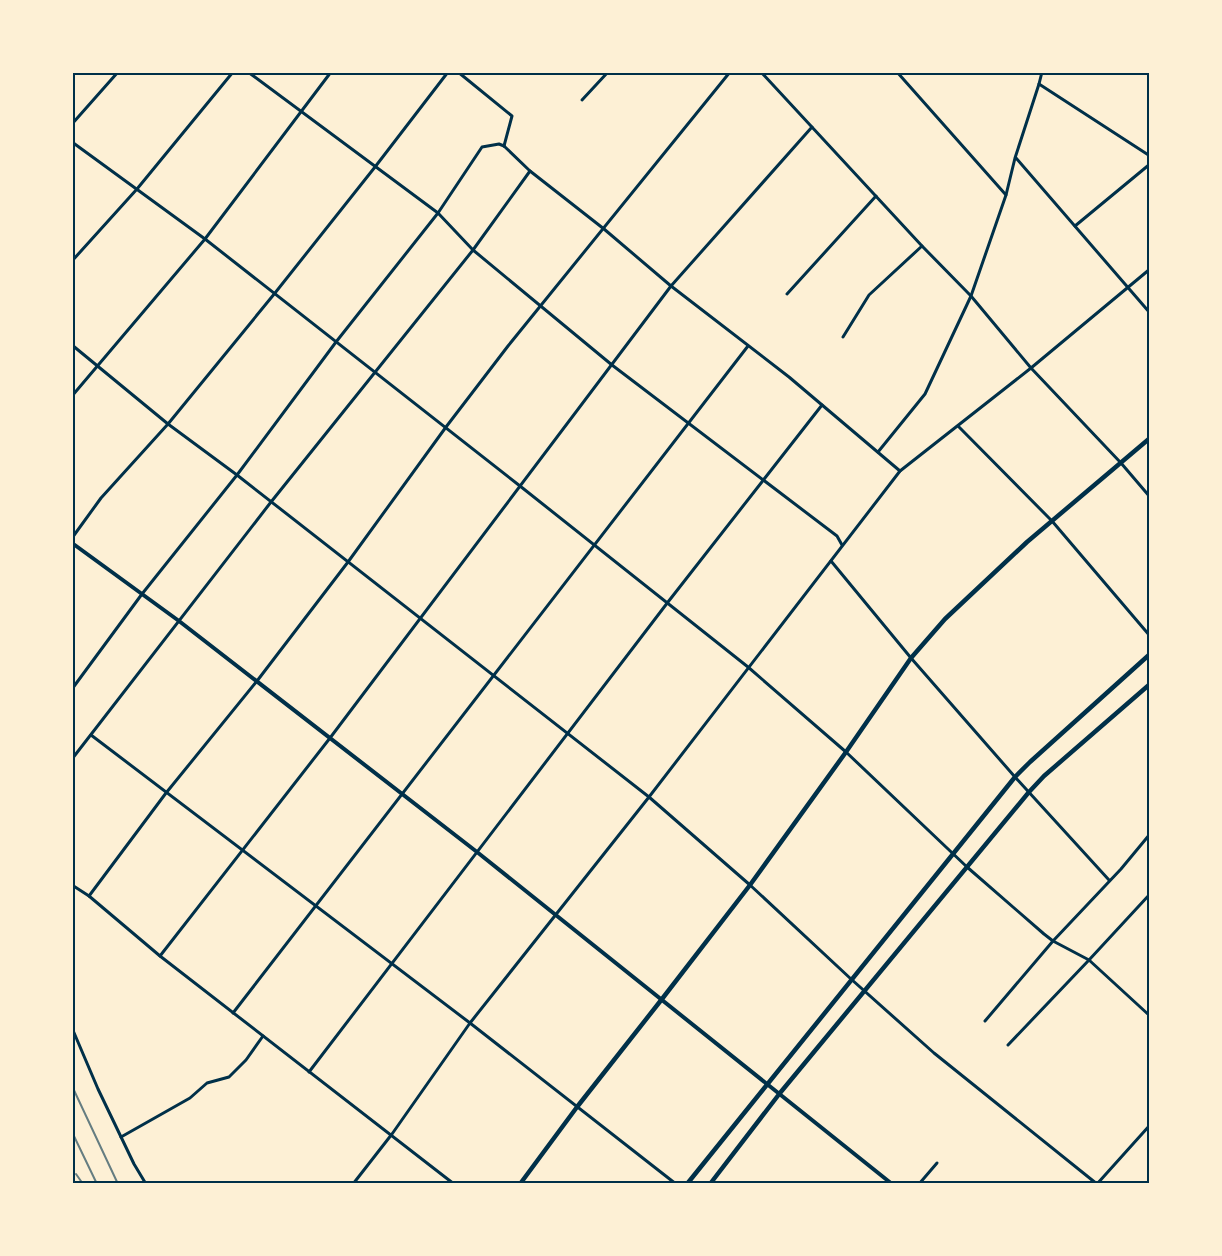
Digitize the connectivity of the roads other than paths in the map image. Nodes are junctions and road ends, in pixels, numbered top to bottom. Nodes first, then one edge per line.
1 (118, 72) edge
2 (233, 72) edge
3 (248, 72) edge
4 (331, 72) edge
5 (448, 72) edge
6 (458, 72) edge
7 (608, 72) edge
8 (730, 72) edge
9 (761, 72) edge
10 (897, 72) edge
11 (1042, 72) edge
12 (1039, 84) junction
13 (582, 100) dead end
14 (301, 111) junction
15 (72, 124) edge
16 (812, 127) junction
17 (72, 141) edge
18 (504, 146) junction
19 (1150, 156) edge
20 (1015, 158) junction
21 (1150, 164) edge
22 (375, 167) junction
23 (530, 171) junction
24 (137, 189) junction
25 (1006, 195) junction
26 (876, 196) junction
27 (438, 213) junction
28 (1075, 226) junction
29 (604, 229) junction
30 (205, 239) junction
31 (922, 246) junction
32 (474, 250) junction
33 (72, 261) edge
34 (1150, 268) edge
35 (671, 286) junction
36 (1128, 287) junction
37 (275, 294) junction
38 (787, 294) dead end
39 (971, 296) junction
40 (541, 306) junction
41 (1150, 313) edge
42 (843, 337) dead end
43 (336, 342) junction
44 (72, 345) edge
45 (748, 346) junction
46 (612, 365) junction
47 (98, 366) junction
48 (1031, 369) junction
49 (376, 373) junction
50 (72, 396) edge
51 (822, 405) junction
52 (688, 423) junction
53 (168, 424) junction
54 (958, 426) junction
55 (446, 427) junction
56 (1150, 438) edge
57 (877, 453) junction
58 (1121, 462) junction
59 (900, 471) junction
60 (237, 475) junction
61 (764, 480) junction
62 (520, 486) junction
63 (1150, 497) edge
64 (271, 502) junction
65 (1052, 521) junction
66 (72, 541) edge
67 (595, 544) junction
68 (842, 545) junction
69 (831, 560) junction
70 (348, 562) junction
71 (142, 594) junction
72 (668, 602) junction
73 (421, 618) junction
74 (179, 621) junction
75 (1150, 636) edge
76 (1150, 654) edge
77 (911, 658) junction
78 (748, 667) junction
79 (494, 675) junction
80 (257, 681) junction
81 (1150, 684) edge
82 (72, 689) edge
83 (568, 732) junction
84 (91, 735) junction
85 (330, 738) junction
86 (846, 752) junction
87 (72, 759) edge
88 (1015, 777) junction
89 (1029, 792) junction
90 (166, 793) junction
91 (402, 794) junction
92 (649, 797) junction
93 (1150, 834) edge
94 (242, 851) junction
95 (477, 852) junction
96 (952, 853) junction
97 (967, 867) junction
98 (1110, 880) junction
99 (72, 885) edge
100 (750, 885) junction
101 (1150, 894) edge
102 (89, 896) junction
103 (316, 906) junction
104 (556, 915) junction
105 (1053, 941) junction
106 (160, 956) junction
107 (1089, 960) junction
108 (392, 964) junction
109 (851, 979) junction
110 (865, 991) junction
111 (662, 999) junction
112 (233, 1013) junction
113 (1150, 1016) edge
114 (986, 1021) dead end
115 (470, 1023) junction
116 (72, 1028) edge
117 (263, 1036) junction
118 (1008, 1045) dead end
119 (309, 1072) junction
120 (767, 1083) junction
121 (780, 1093) junction
122 (577, 1107) junction
123 (1150, 1125) edge
124 (392, 1134) junction
125 (122, 1137) junction
126 (937, 1163) dead end
127 (146, 1184) edge
128 (353, 1184) edge
129 (454, 1184) edge
130 (520, 1184) edge
131 (676, 1184) edge
132 (687, 1184) edge
133 (710, 1184) edge
134 (892, 1184) edge
135 (920, 1184) edge
136 (1097, 1184) edge

1 - 15 street
2 - 24 street
3 - 14 street
4 - 14 street
5 - 22 street
6 - 18 street
7 - 13 street
8 - 29 street
9 - 16 street
10 - 25 street
11 - 12 street
12 - 19 street
12 - 20 street
14 - 22 street
14 - 30 street
16 - 26 street
16 - 35 street
17 - 24 street
18 - 23 street
18 - 27 street
20 - 25 street
20 - 28 street
21 - 28 street
22 - 27 street
22 - 37 street
23 - 29 street
23 - 32 street
24 - 30 street
24 - 33 street
25 - 39 street
26 - 31 street
26 - 38 street
27 - 32 street
27 - 43 street
28 - 36 street
29 - 35 street
29 - 40 street
30 - 37 street
30 - 47 street
31 - 39 street
31 - 42 street
32 - 40 street
32 - 49 street
34 - 36 street
35 - 45 street
35 - 46 street
36 - 41 street
36 - 48 street
37 - 43 street
37 - 53 street
39 - 48 street
39 - 57 street
40 - 46 street
40 - 55 street
43 - 49 street
43 - 60 street
44 - 47 street
45 - 51 street
45 - 52 street
46 - 52 street
46 - 62 street
47 - 50 street
47 - 53 street
48 - 54 street
48 - 58 street
49 - 55 street
49 - 64 street
51 - 57 street
51 - 61 street
52 - 61 street
52 - 67 street
53 - 60 street
53 - 66 street
54 - 59 street
54 - 65 street
55 - 62 street
55 - 70 street
56 - 58 main road
57 - 59 street
58 - 63 street
58 - 65 main road
59 - 68 street
60 - 64 street
60 - 71 street
61 - 68 street
61 - 72 street
62 - 67 street
62 - 73 street
64 - 70 street
64 - 74 street
65 - 75 street
65 - 77 main road
66 - 71 street
67 - 72 street
67 - 79 street
68 - 69 street
69 - 77 street
69 - 78 street
70 - 73 street
70 - 80 street
71 - 74 street
71 - 82 street
72 - 78 street
72 - 83 street
73 - 79 street
73 - 85 street
74 - 80 street
74 - 84 street
76 - 88 main road
77 - 86 main road
77 - 88 street
78 - 86 street
78 - 92 street
79 - 83 street
79 - 91 street
80 - 85 street
80 - 90 street
81 - 89 main road
83 - 92 street
83 - 95 street
84 - 87 street
84 - 90 street
85 - 91 street
85 - 94 street
86 - 96 street
86 - 100 main road
88 - 89 street
88 - 96 main road
89 - 97 main road
89 - 98 street
90 - 94 street
90 - 102 street
91 - 95 street
91 - 103 street
92 - 100 street
92 - 104 street
93 - 98 street
94 - 103 street
94 - 106 street
95 - 104 street
95 - 108 street
96 - 97 street
96 - 109 main road
97 - 105 street
97 - 110 main road
98 - 105 street
99 - 102 street
100 - 109 street
100 - 111 main road
101 - 107 street
102 - 106 street
103 - 108 street
103 - 112 street
104 - 111 street
104 - 115 street
105 - 107 street
105 - 114 street
106 - 112 street
107 - 113 street
107 - 118 street
108 - 115 street
108 - 119 street
109 - 110 street
109 - 120 main road
110 - 121 main road
110 - 136 street
111 - 120 street
111 - 122 main road
112 - 117 street
115 - 122 street
115 - 124 street
116 - 125 street
117 - 119 street
117 - 125 street
119 - 124 street
120 - 121 street
120 - 132 main road
121 - 133 main road
121 - 134 street
122 - 130 main road
122 - 131 street
123 - 136 street
124 - 128 street
124 - 129 street
125 - 127 street
126 - 135 street

